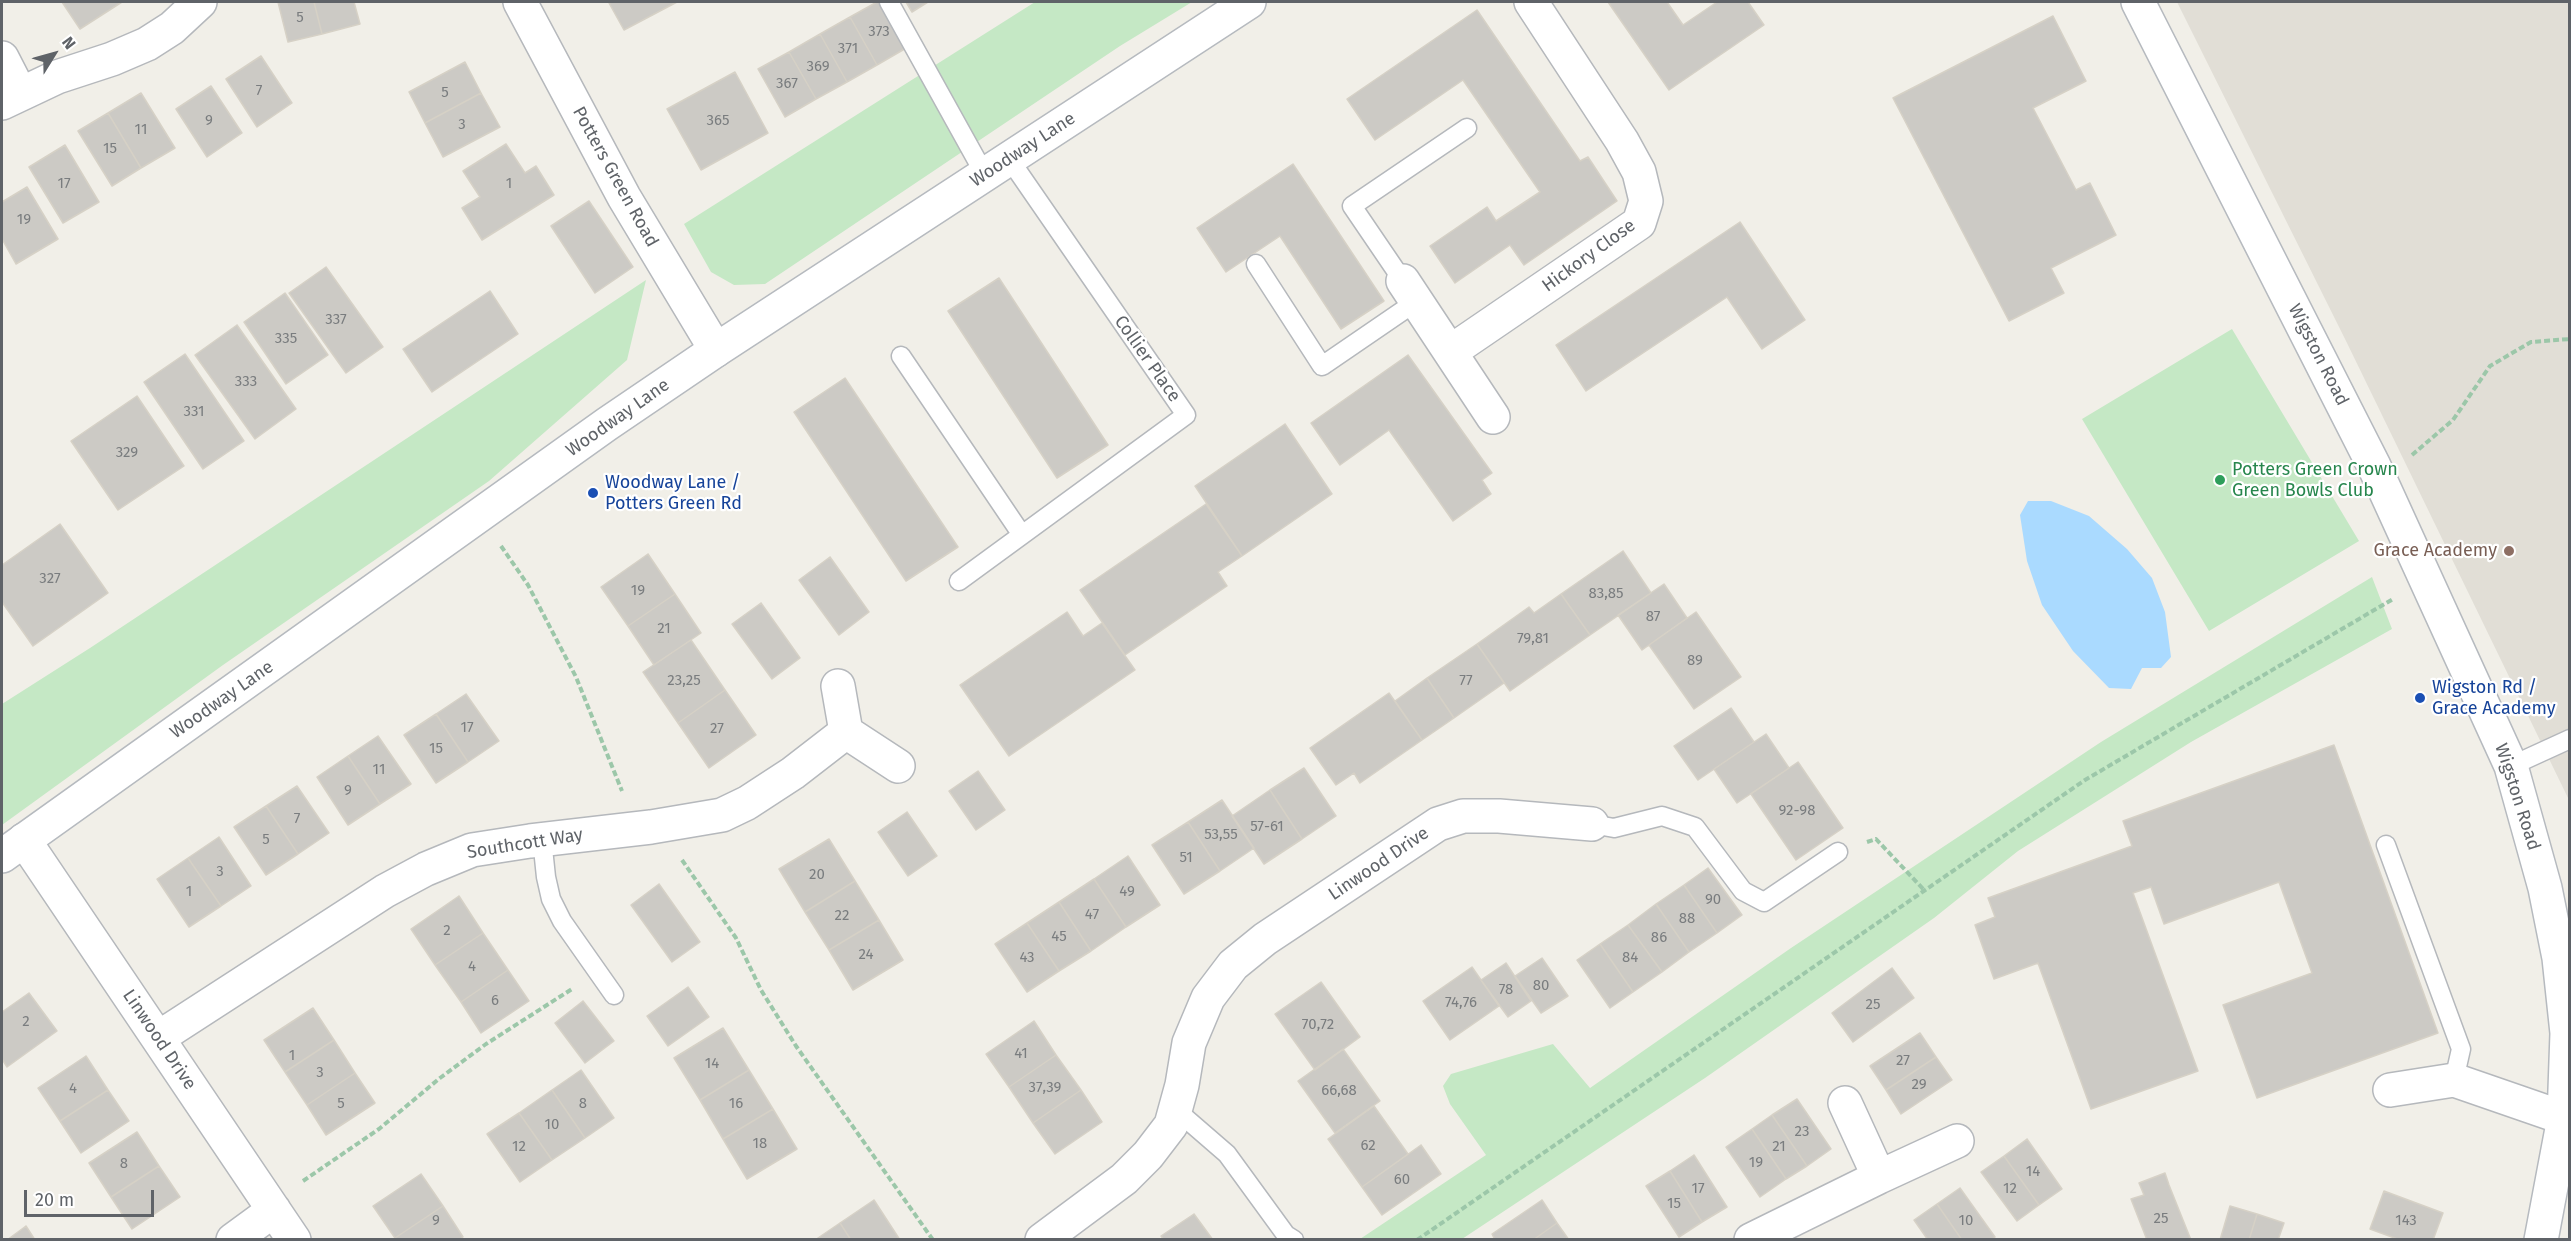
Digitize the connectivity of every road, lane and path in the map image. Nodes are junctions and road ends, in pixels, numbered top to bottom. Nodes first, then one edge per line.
1 (200, 2) edge
2 (520, 2) edge
3 (889, 2) edge
4 (1249, 2) edge
5 (1531, 2) edge
6 (2138, 2) edge
7 (2, 58) edge
8 (11, 98) edge
9 (1467, 128) dead end
10 (997, 168) junction
11 (1256, 264) dead end
12 (1410, 291) junction
13 (2570, 339) edge
14 (716, 350) junction
15 (1450, 352) junction
16 (900, 356) dead end
17 (1493, 417) dead end
18 (2414, 454) dead end
19 (480, 516) junction
20 (1022, 535) junction
21 (959, 581) dead end
22 (2425, 581) junction
23 (838, 686) dead end
24 (846, 732) junction
25 (2570, 739) edge
26 (898, 766) dead end
27 (2511, 766) junction
28 (1592, 824) joint
29 (651, 827) junction
30 (542, 839) junction
31 (2386, 845) dead end
32 (13, 848) edge
33 (1838, 852) joint
34 (1925, 891) junction
35 (597, 972) junction
36 (614, 995) dead end
37 (158, 1038) junction
38 (2454, 1080) junction
39 (2390, 1090) dead end
40 (1845, 1103) dead end
41 (1175, 1109) junction
42 (2564, 1118) junction
43 (1957, 1142) dead end
44 (2562, 1168) edge
45 (1879, 1177) junction
46 (272, 1207) junction
47 (233, 1239) edge
48 (294, 1239) edge
49 (933, 1239) edge
50 (1042, 1239) edge
51 (1294, 1239) edge
52 (1418, 1239) edge
53 (1751, 1239) edge
54 (2541, 1239) edge

1 - 8 street
2 - 14 street, Potters Green Road
3 - 10 lane
4 - 10 street, Woodway Lane
5 - 15 street, Hickory Close
6 - 22 street, Wigston Road
7 - 8 street
9 - 12 lane
10 - 14 street, Woodway Lane
10 - 20 lane, Collier Place
11 - 12 lane
12 - 15 street
13 - 18 path
14 - 19 street, Woodway Lane
15 - 17 street
16 - 20 lane
19 - 29 path
19 - 32 street, Woodway Lane
20 - 21 lane, Collier Place
22 - 27 street, Wigston Road
22 - 34 path
23 - 24 street
24 - 26 street
24 - 29 street, Southcott Way
25 - 27 lane
27 - 42 street, Wigston Road
28 - 33 lane, Linwood Drive
28 - 41 street, Linwood Drive
29 - 30 street, Southcott Way
29 - 49 path
30 - 35 lane
30 - 37 street, Southcott Way
31 - 38 lane
32 - 37 street, Linwood Drive
33 - 34 path
34 - 52 path
35 - 36 lane
35 - 46 path
37 - 46 street, Linwood Drive
38 - 39 street
38 - 42 street
40 - 45 street
41 - 50 street, Linwood Drive
41 - 51 lane
42 - 44 street, Wigston Road
43 - 45 street
44 - 54 street, Wigston Road
45 - 53 street
46 - 47 street
46 - 48 street, Linwood Drive

